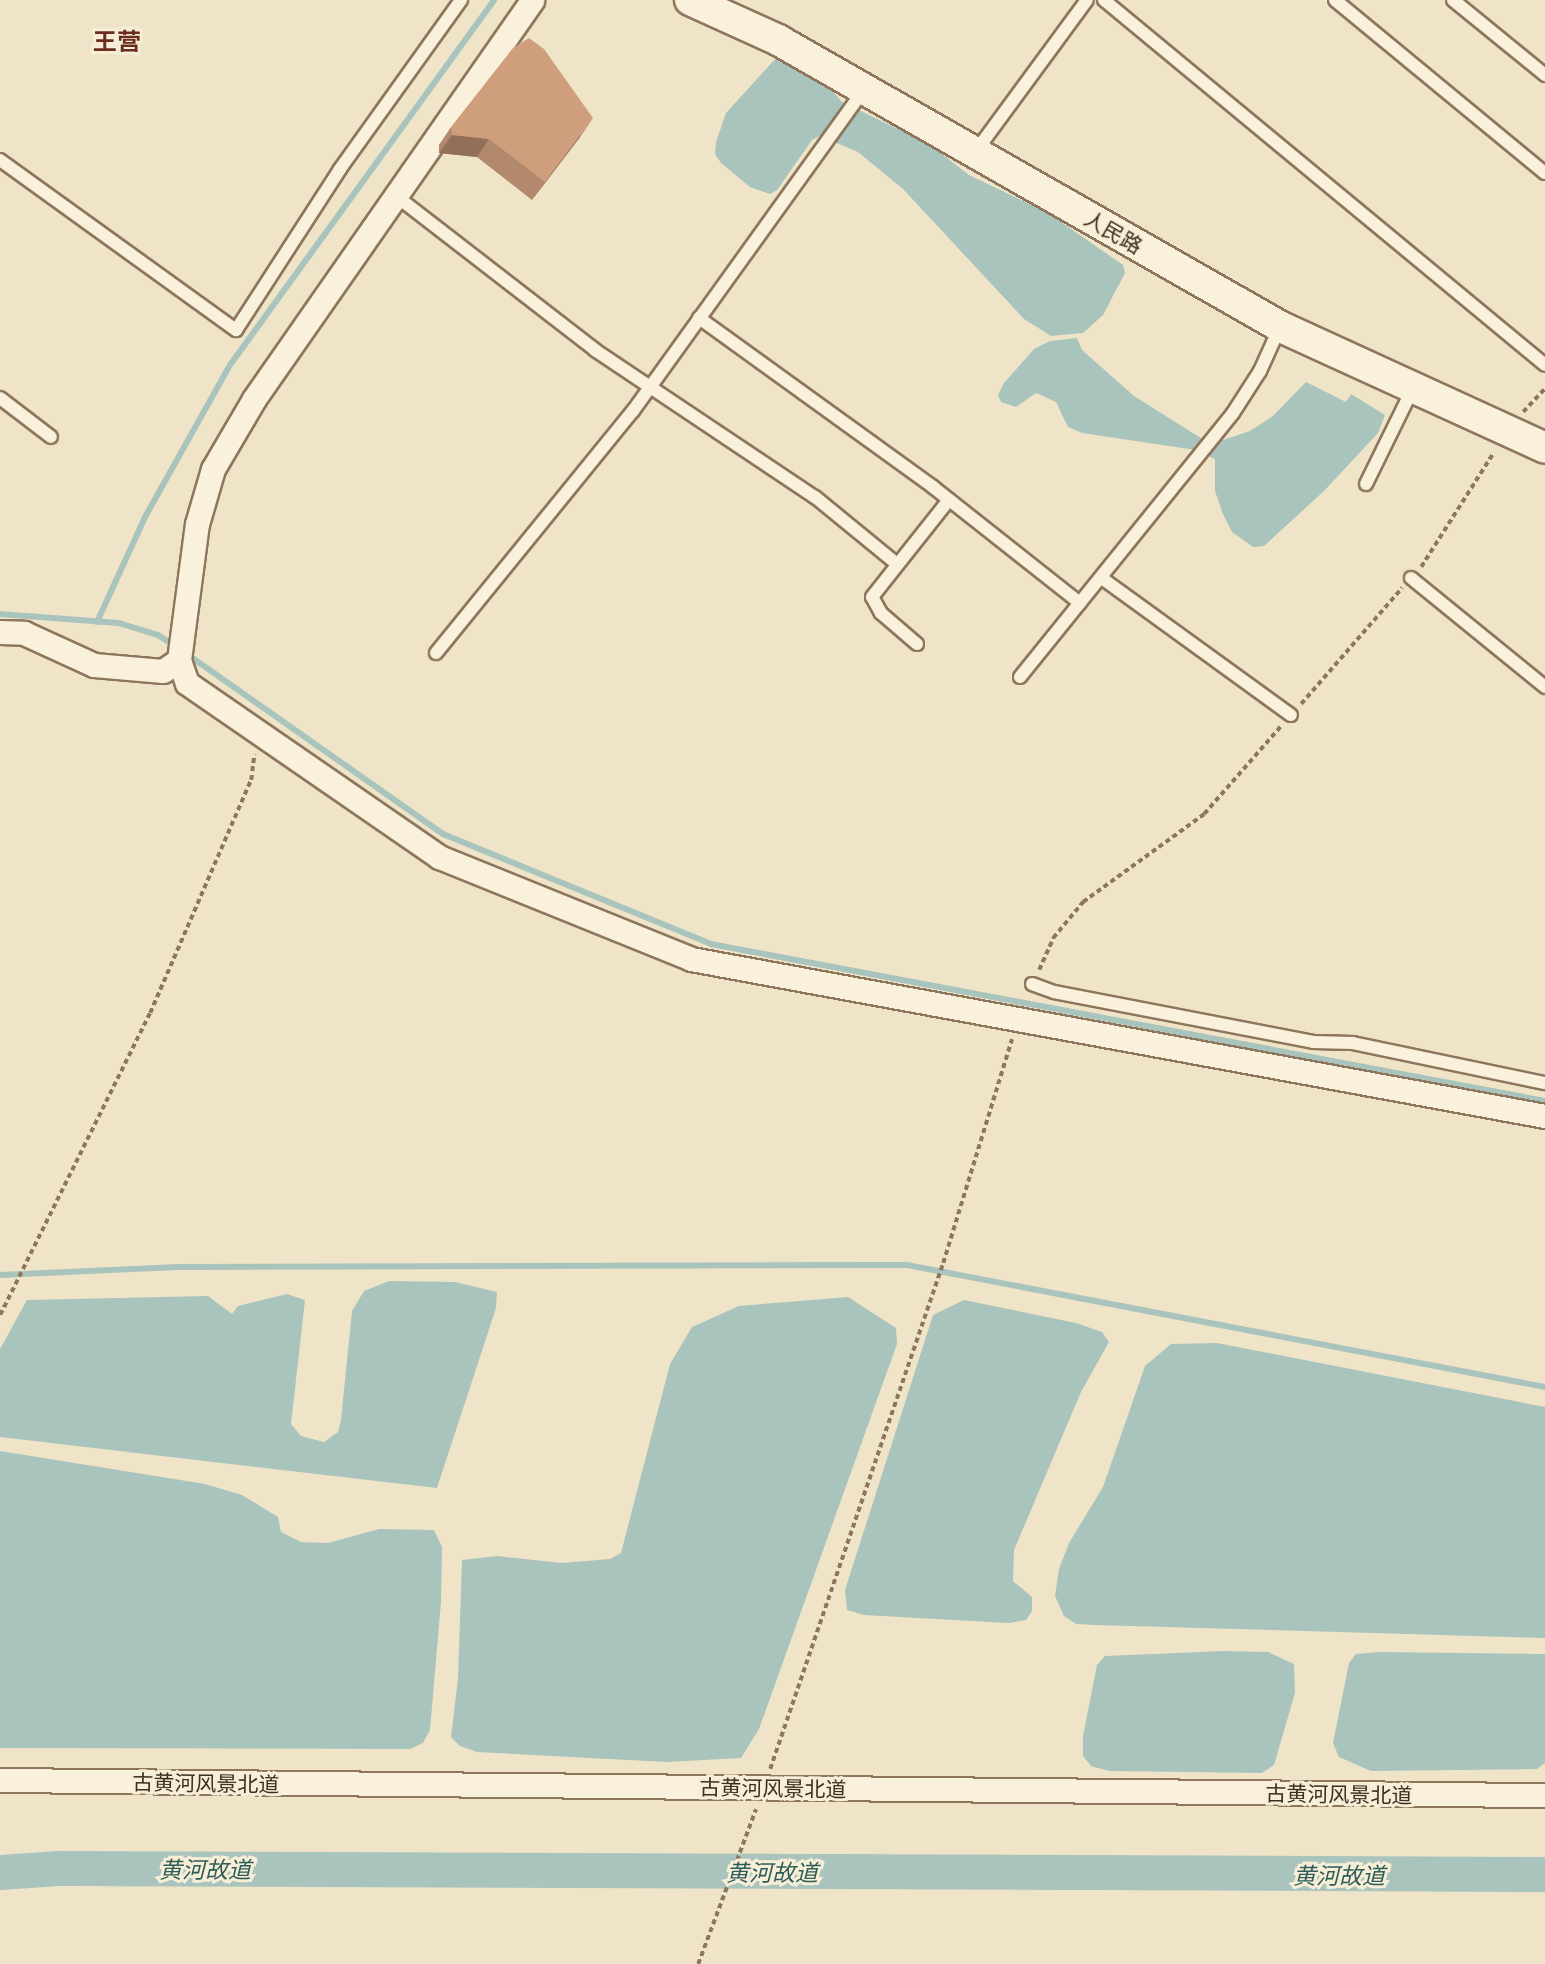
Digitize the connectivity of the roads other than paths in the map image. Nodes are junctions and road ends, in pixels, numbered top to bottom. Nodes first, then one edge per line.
1 (461, 0) edge
2 (532, 0) edge
3 (691, 0) edge
4 (1087, 0) edge
5 (1104, 0) edge
6 (1335, 0) edge
7 (1453, 0) edge
8 (1545, 75) edge
9 (864, 88) junction
10 (976, 151) junction
11 (0, 160) edge
12 (1545, 173) edge
13 (396, 195) junction
14 (699, 318) junction
15 (1280, 327) junction
16 (1545, 365) edge
17 (649, 387) junction
18 (1413, 388) junction
19 (0, 398) edge
20 (51, 437) dead end
21 (1545, 448) edge
22 (1366, 484) dead end
23 (949, 500) junction
24 (897, 564) junction
25 (1411, 578) dead end
26 (1103, 579) junction
27 (1080, 603) junction
28 (0, 632) edge
29 (917, 644) dead end
30 (181, 653) junction
31 (436, 653) dead end
32 (1020, 677) dead end
33 (1545, 687) edge
34 (1291, 715) dead end
35 (1032, 984) dead end
36 (1545, 1083) edge
37 (1545, 1116) edge
38 (0, 1780) edge
39 (1545, 1796) edge

1 - 11 lane
2 - 13 street
3 - 9 street, 人民路
4 - 10 lane
5 - 16 lane
6 - 12 lane
7 - 8 lane
9 - 10 street, 人民路
9 - 14 lane
10 - 15 street, 人民路
13 - 17 lane
13 - 30 street
14 - 17 lane
14 - 23 lane
15 - 18 street, 人民路
15 - 26 lane
17 - 24 lane
17 - 31 lane
18 - 21 street, 人民路
18 - 22 lane
19 - 20 lane
23 - 24 lane
23 - 27 lane
24 - 29 lane
25 - 33 lane
26 - 27 lane
26 - 34 lane
27 - 32 lane
28 - 30 street
30 - 37 street
35 - 36 lane
38 - 39 street, 古黄河风景北道

